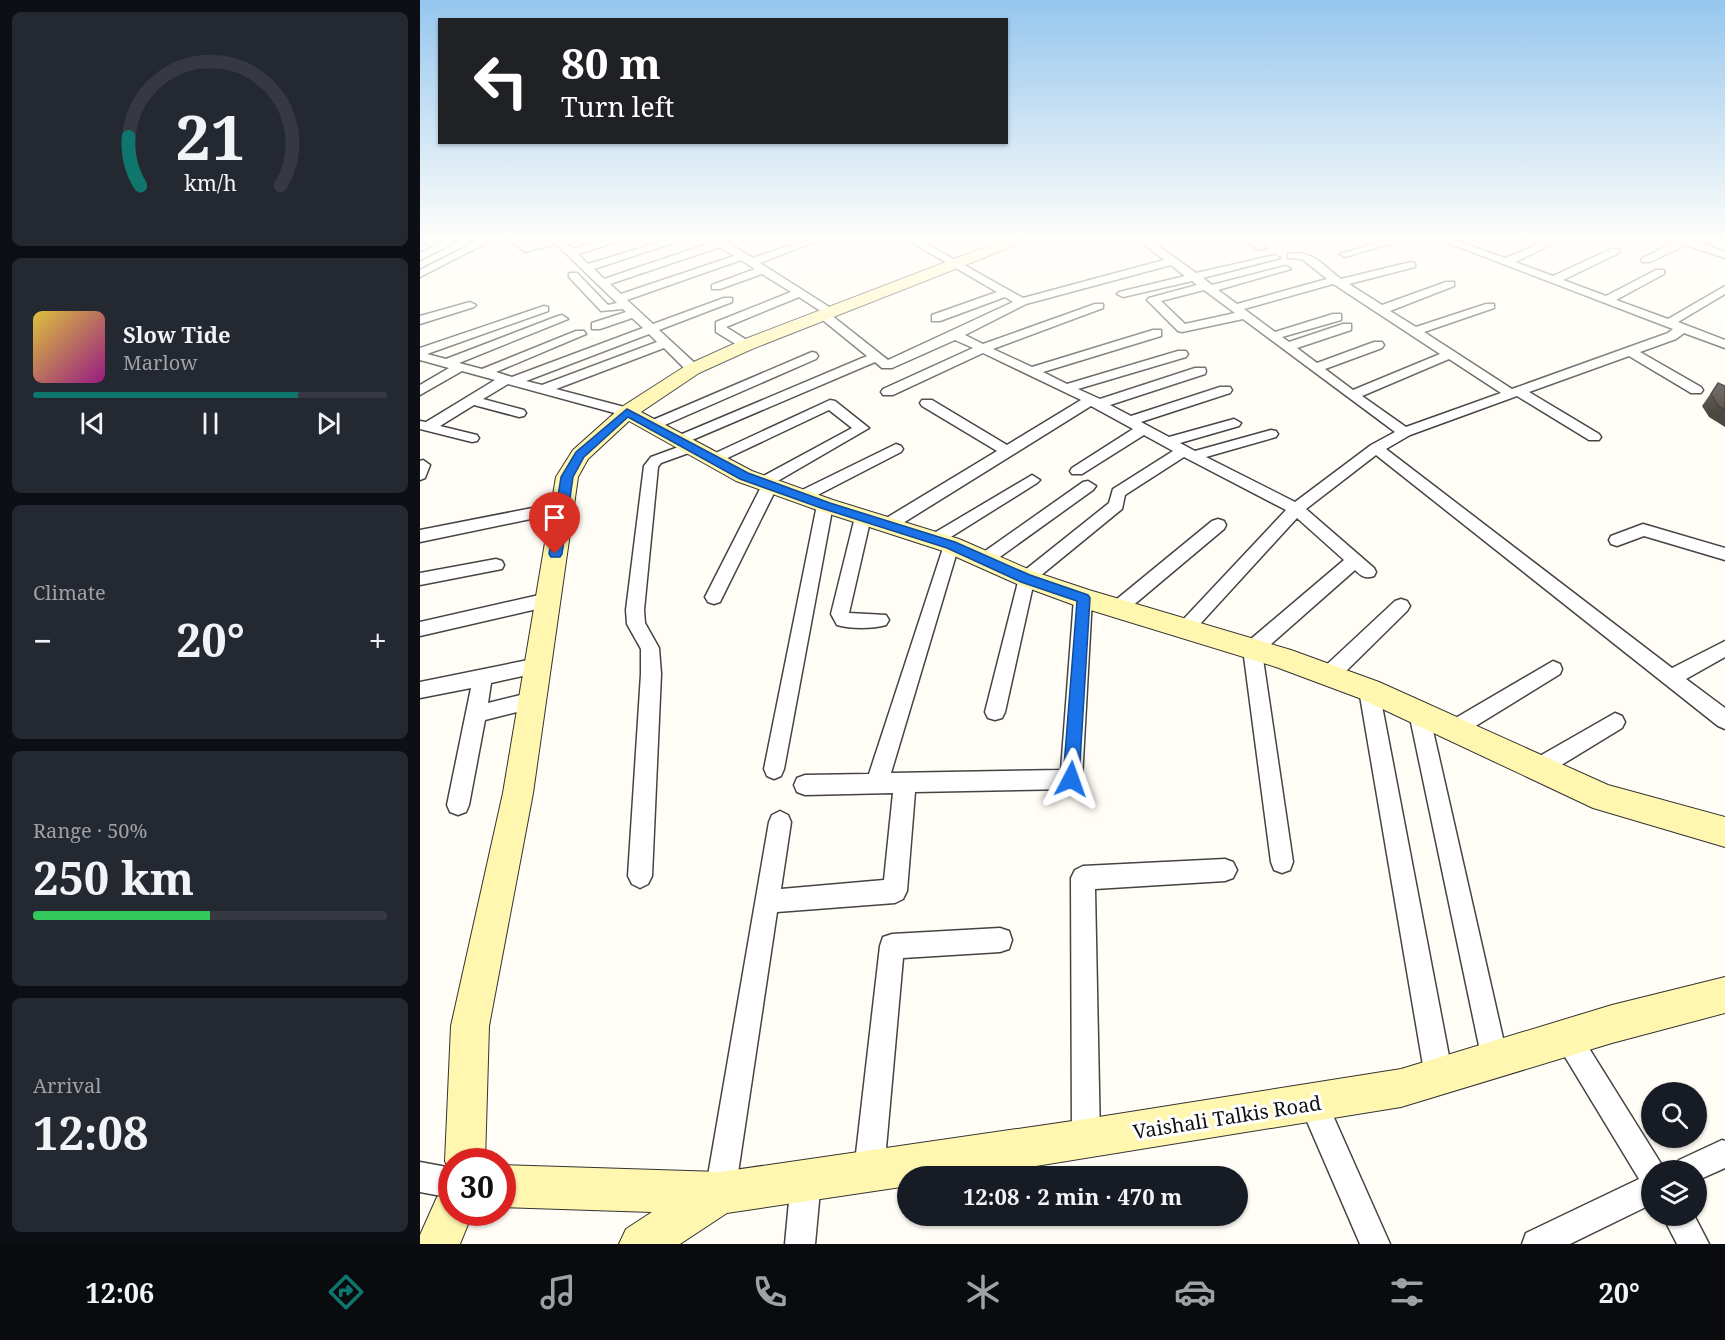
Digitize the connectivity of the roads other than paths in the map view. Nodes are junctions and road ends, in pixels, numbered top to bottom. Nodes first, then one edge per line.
1 (594, 297) edge
2 (616, 297) edge
3 (648, 297) edge
4 (790, 297) edge
5 (805, 297) edge
6 (867, 297) edge
7 (992, 297) edge
8 (1014, 297) edge
9 (1040, 297) edge
10 (1167, 297) edge
11 (1220, 297) edge
12 (1276, 297) edge
13 (1361, 297) edge
14 (1415, 297) edge
15 (1599, 297) edge
16 (1613, 297) edge
17 (1714, 297) edge
18 (728, 300) dead end
19 (1607, 300) junction
20 (1022, 302) junction
21 (470, 305) dead end
22 (625, 306) junction
23 (1099, 306) dead end
24 (1490, 306) dead end
25 (1234, 308) junction
26 (1381, 310) junction
27 (826, 313) junction
28 (1245, 315) junction
29 (1337, 316) dead end
30 (936, 318) dead end
31 (562, 319) dead end
32 (420, 320) edge
33 (596, 326) dead end
34 (1676, 326) junction
35 (1347, 327) dead end
36 (650, 329) junction
37 (1415, 331) junction
38 (1157, 333) dead end
39 (579, 334) dead end
40 (955, 335) junction
41 (1273, 336) junction
42 (420, 342) edge
43 (665, 343) junction
44 (1725, 344) edge
45 (746, 345) junction
46 (1378, 345) dead end
47 (1288, 347) junction
48 (983, 348) junction
49 (1630, 351) junction
50 (420, 354) edge
51 (1182, 354) dead end
52 (1450, 354) junction
53 (812, 356) dead end
54 (875, 357) junction
55 (453, 365) junction
56 (1316, 368) junction
57 (693, 369) junction
58 (1032, 371) junction
59 (1200, 371) dead end
60 (483, 373) junction
61 (509, 380) junction
62 (1066, 388) junction
63 (544, 389) junction
64 (1225, 390) dead end
65 (1696, 390) dead end
66 (420, 391) edge
67 (888, 392) dead end
68 (1515, 393) junction
69 (1352, 395) junction
70 (473, 400) junction
71 (1095, 402) junction
72 (927, 403) dead end
73 (627, 412) junction
74 (519, 413) dead end
75 (1234, 423) dead end
76 (653, 425) junction
77 (1137, 425) junction
78 (424, 426) edge
79 (1405, 432) junction
80 (1270, 434) dead end
81 (1594, 437) dead end
82 (472, 438) dead end
83 (1167, 441) junction
84 (1376, 448) junction
85 (695, 449) junction
86 (896, 449) dead end
87 (1007, 451) junction
88 (1188, 453) junction
89 (1077, 471) dead end
90 (1032, 480) dead end
91 (766, 484) junction
92 (1088, 486) dead end
93 (814, 501) junction
94 (562, 507) junction
95 (1296, 509) junction
96 (863, 517) junction
97 (889, 524) junction
98 (1218, 525) dead end
99 (420, 536) edge
100 (1617, 540) dead end
101 (943, 543) junction
102 (1725, 554) edge
103 (984, 560) junction
104 (496, 565) dead end
105 (1026, 578) junction
106 (420, 579) edge
107 (714, 597) dead end
108 (1083, 598) junction
109 (548, 600) junction
110 (1401, 606) dead end
111 (1118, 608) junction
112 (880, 620) dead end
113 (420, 629) edge
114 (1184, 630) junction
115 (1725, 648) edge
116 (1252, 649) junction
117 (538, 666) junction
118 (1553, 669) dead end
119 (1329, 675) junction
120 (483, 677) junction
121 (1672, 677) junction
122 (420, 690) edge
123 (1369, 690) junction
124 (532, 700) junction
125 (995, 712) dead end
126 (1419, 713) junction
127 (476, 714) junction
128 (1725, 720) edge
129 (1616, 722) dead end
130 (1454, 729) junction
131 (1538, 768) junction
132 (774, 769) dead end
133 (905, 782) junction
134 (878, 783) junction
135 (805, 785) dead end
136 (458, 805) dead end
137 (780, 822) dead end
138 (1725, 832) edge
139 (1282, 862) dead end
140 (1225, 870) dead end
141 (640, 876) dead end
142 (780, 901) dead end
143 (1000, 940) dead end
144 (1725, 995) edge
145 (1568, 1038) junction
146 (1495, 1060) junction
147 (1439, 1077) junction
148 (1313, 1103) junction
149 (1086, 1139) junction
150 (465, 1148) edge
151 (1722, 1154) dead end
152 (1644, 1160) edge
153 (1707, 1161) edge
154 (869, 1171) junction
155 (420, 1178) edge
156 (806, 1180) junction
157 (438, 1181) edge
158 (516, 1186) edge
159 (720, 1192) junction
160 (1641, 1193) edge
161 (446, 1226) edge
162 (1683, 1226) edge
163 (438, 1244) edge
164 (641, 1244) edge
165 (800, 1244) edge
166 (1375, 1244) edge
167 (1537, 1244) edge
168 (1694, 1244) edge

1 - 22 street
2 - 22 street
3 - 22 street
4 - 45 street
5 - 27 street
6 - 27 main road
7 - 30 street
8 - 20 street
9 - 20 street
10 - 28 street
11 - 25 street
12 - 25 street
13 - 26 street
14 - 26 street
15 - 19 street
16 - 19 street
17 - 34 street
18 - 36 street
19 - 34 street
20 - 40 street
21 - 32 street
22 - 33 street
22 - 36 street
23 - 48 street
24 - 37 street
25 - 28 street
26 - 37 street
27 - 45 main road
27 - 54 street
28 - 41 street
29 - 41 street
31 - 55 street
34 - 44 street
34 - 49 street
35 - 47 street
36 - 43 street
36 - 61 street
37 - 52 street
38 - 58 street
39 - 60 street
40 - 48 street
40 - 54 street
41 - 47 street
42 - 50 street
43 - 57 street
43 - 63 street
45 - 57 main road
46 - 56 street
47 - 56 street
48 - 58 street
48 - 67 street
49 - 65 street
49 - 68 street
50 - 55 street
51 - 62 street
52 - 68 street
52 - 69 street
53 - 76 street
54 - 85 street
55 - 60 street
55 - 66 street
56 - 69 street
57 - 73 main road
58 - 62 street
59 - 71 street
60 - 61 street
61 - 63 street
61 - 70 street
62 - 71 street
63 - 73 street
64 - 77 street
68 - 79 street
68 - 81 street
69 - 79 street
70 - 74 street
70 - 78 street
71 - 77 street
71 - 87 street
72 - 87 street
73 - 76 main road
73 - 94 main road
75 - 83 street
76 - 85 main road
77 - 83 street
77 - 89 street
78 - 82 street
79 - 84 street
80 - 88 street
83 - 88 street
84 - 95 street
84 - 121 street
85 - 91 main road
85 - 91 street
85 - 141 street
86 - 93 street
87 - 97 street
88 - 95 street
88 - 105 street
90 - 101 street
91 - 93 main road
91 - 107 street
92 - 103 street
93 - 96 main road
93 - 132 street
94 - 99 street
94 - 109 main road
95 - 114 street
95 - 116 street
96 - 97 main road
96 - 112 street
97 - 101 main road
98 - 111 street
100 - 102 street
101 - 103 main road
101 - 134 street
103 - 105 main road
104 - 106 street
105 - 108 main road
105 - 125 street
108 - 111 main road
108 - 133 street
109 - 113 street
109 - 117 main road
110 - 119 street
111 - 114 main road
114 - 116 main road
115 - 121 street
116 - 119 main road
116 - 139 street
117 - 120 street
117 - 124 main road
118 - 130 street
119 - 123 main road
120 - 122 street
120 - 127 street
121 - 128 street
123 - 126 main road
123 - 147 street
124 - 127 street
124 - 150 main road
126 - 130 main road
126 - 146 street
127 - 136 street
129 - 131 street
130 - 131 main road
131 - 138 main road
133 - 134 street
133 - 142 street
134 - 135 street
137 - 159 street
140 - 149 street
143 - 154 street
144 - 145 main road, Vaishali Talkis Road
145 - 146 main road, Vaishali Talkis Road
145 - 152 street
146 - 147 main road, Vaishali Talkis Road
147 - 148 main road, Vaishali Talkis Road
148 - 149 main road, Vaishali Talkis Road
148 - 166 street
149 - 154 main road, Vaishali Talkis Road
151 - 153 street
154 - 156 main road, Vaishali Talkis Road
155 - 157 street
156 - 159 main road, Vaishali Talkis Road
156 - 165 street
158 - 159 main road, Vaishali Talkis Road
159 - 164 main road
160 - 167 street
161 - 163 main road
162 - 168 street

